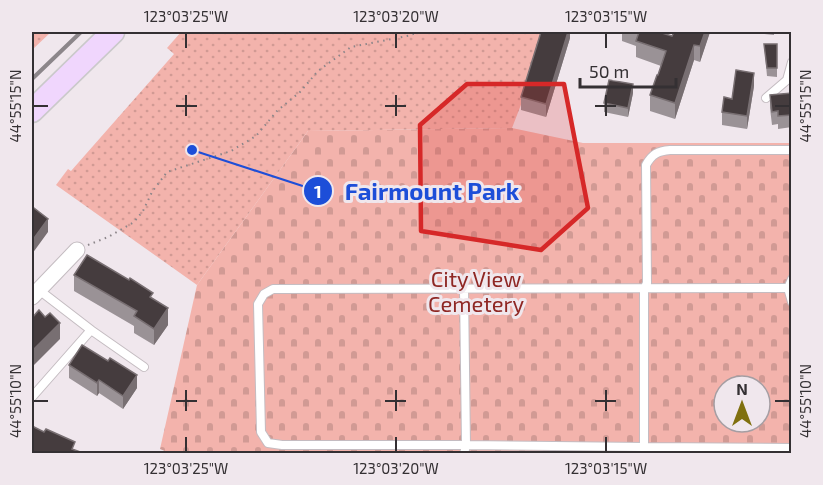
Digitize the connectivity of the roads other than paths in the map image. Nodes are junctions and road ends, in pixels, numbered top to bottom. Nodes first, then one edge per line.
1 (113, 32) edge
2 (792, 62) edge
3 (766, 98) dead end
4 (32, 111) edge
5 (792, 150) edge
6 (77, 250) road end
7 (792, 279) edge
8 (788, 288) junction
9 (644, 289) junction
10 (464, 290) junction
11 (35, 293) edge
12 (792, 302) edge
13 (92, 330) junction
14 (144, 367) dead end
15 (32, 397) edge
16 (466, 445) junction
17 (792, 448) edge
18 (644, 450) edge
19 (464, 453) edge

1 - 4 main road
2 - 3 lane
5 - 9 lane
6 - 11 street
7 - 8 lane
8 - 9 lane
8 - 12 lane
9 - 10 lane
9 - 18 lane
10 - 16 lane
10 - 16 lane
11 - 13 lane
13 - 14 lane
13 - 15 lane
16 - 18 lane
16 - 19 lane
17 - 18 lane

